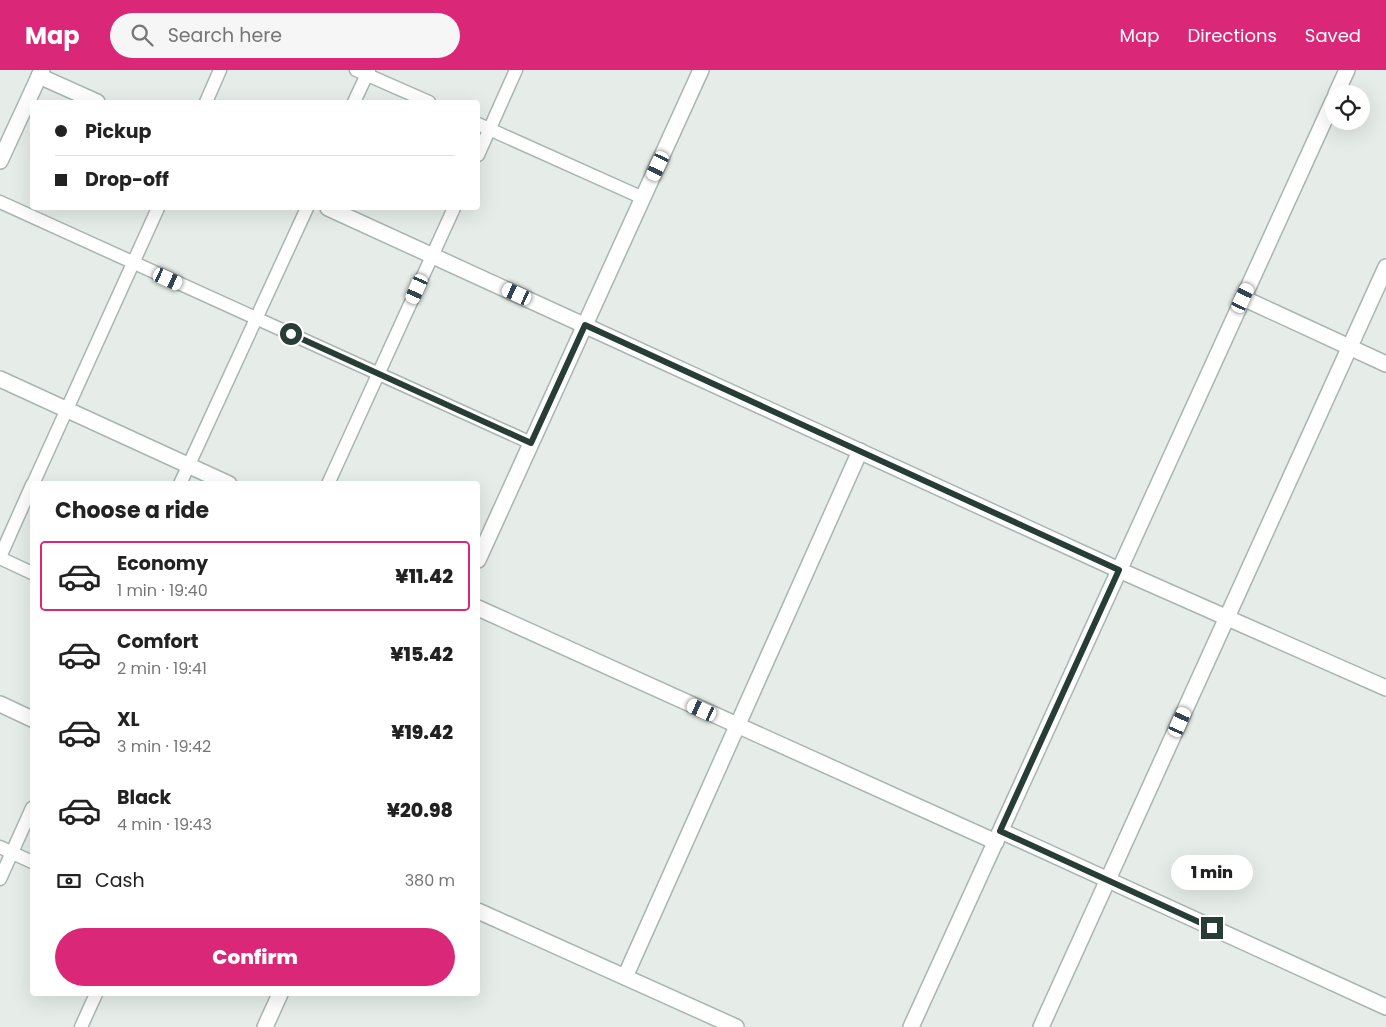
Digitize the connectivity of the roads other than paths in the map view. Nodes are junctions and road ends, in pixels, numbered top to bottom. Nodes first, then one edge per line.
1 (220, 70) edge
2 (516, 70) edge
3 (701, 70) edge
4 (1347, 70) edge
5 (364, 72) edge
6 (40, 73) edge
7 (1340, 85) edge
8 (94, 100) edge
9 (207, 100) edge
10 (355, 100) edge
11 (425, 100) edge
12 (1325, 119) edge
13 (483, 127) edge
14 (4, 141) edge
15 (480, 144) edge
16 (0, 161) edge
17 (643, 198) junction
18 (0, 202) edge
19 (157, 210) edge
20 (306, 210) edge
21 (332, 210) edge
22 (453, 210) edge
23 (432, 255) junction
24 (133, 263) junction
25 (1386, 267) edge
26 (1243, 298) junction
27 (256, 318) junction
28 (585, 325) junction
29 (1350, 347) junction
30 (1386, 364) edge
31 (378, 374) junction
32 (0, 379) edge
33 (67, 409) junction
34 (531, 443) junction
35 (860, 451) junction
36 (189, 465) junction
37 (34, 481) edge
38 (181, 481) edge
39 (223, 481) edge
40 (329, 481) edge
41 (30, 491) edge
42 (480, 556) edge
43 (0, 557) edge
44 (1119, 570) junction
45 (30, 572) edge
46 (480, 609) edge
47 (1227, 617) junction
48 (1386, 688) edge
49 (0, 704) edge
50 (30, 718) edge
51 (737, 725) junction
52 (30, 811) edge
53 (998, 837) junction
54 (6, 850) edge
55 (30, 861) edge
56 (0, 879) edge
57 (1108, 880) junction
58 (480, 912) edge
59 (625, 977) junction
60 (95, 996) edge
61 (279, 996) edge
62 (1386, 1007) edge
63 (81, 1027) edge
64 (265, 1027) edge
65 (736, 1027) edge
66 (911, 1027) edge
67 (1041, 1027) edge

1 - 9 lane
2 - 13 lane
3 - 17 street
4 - 7 street
5 - 10 lane
5 - 11 lane
6 - 8 street
6 - 14 street
12 - 26 street
13 - 15 lane
13 - 17 lane
14 - 16 street
17 - 28 street
18 - 24 lane
19 - 24 lane
20 - 27 lane
21 - 23 street
22 - 23 lane
23 - 28 street
23 - 31 lane
24 - 27 lane
24 - 33 lane
25 - 29 street
26 - 29 street
26 - 44 street
27 - 31 lane
27 - 36 lane
28 - 34 street
28 - 35 street
29 - 30 street
29 - 47 street
31 - 34 lane
31 - 40 lane
32 - 33 street
33 - 36 street
33 - 37 lane
34 - 42 street
35 - 44 street
35 - 51 street
36 - 38 lane
36 - 39 street
41 - 43 lane
43 - 45 lane
44 - 47 street
44 - 53 street
46 - 51 street
47 - 48 street
47 - 57 street
49 - 50 street
51 - 53 street
51 - 59 street
52 - 54 lane
53 - 57 street
53 - 66 street
54 - 55 lane
54 - 56 lane
57 - 62 street
57 - 67 street
58 - 59 street
59 - 65 street
60 - 63 lane
61 - 64 street

